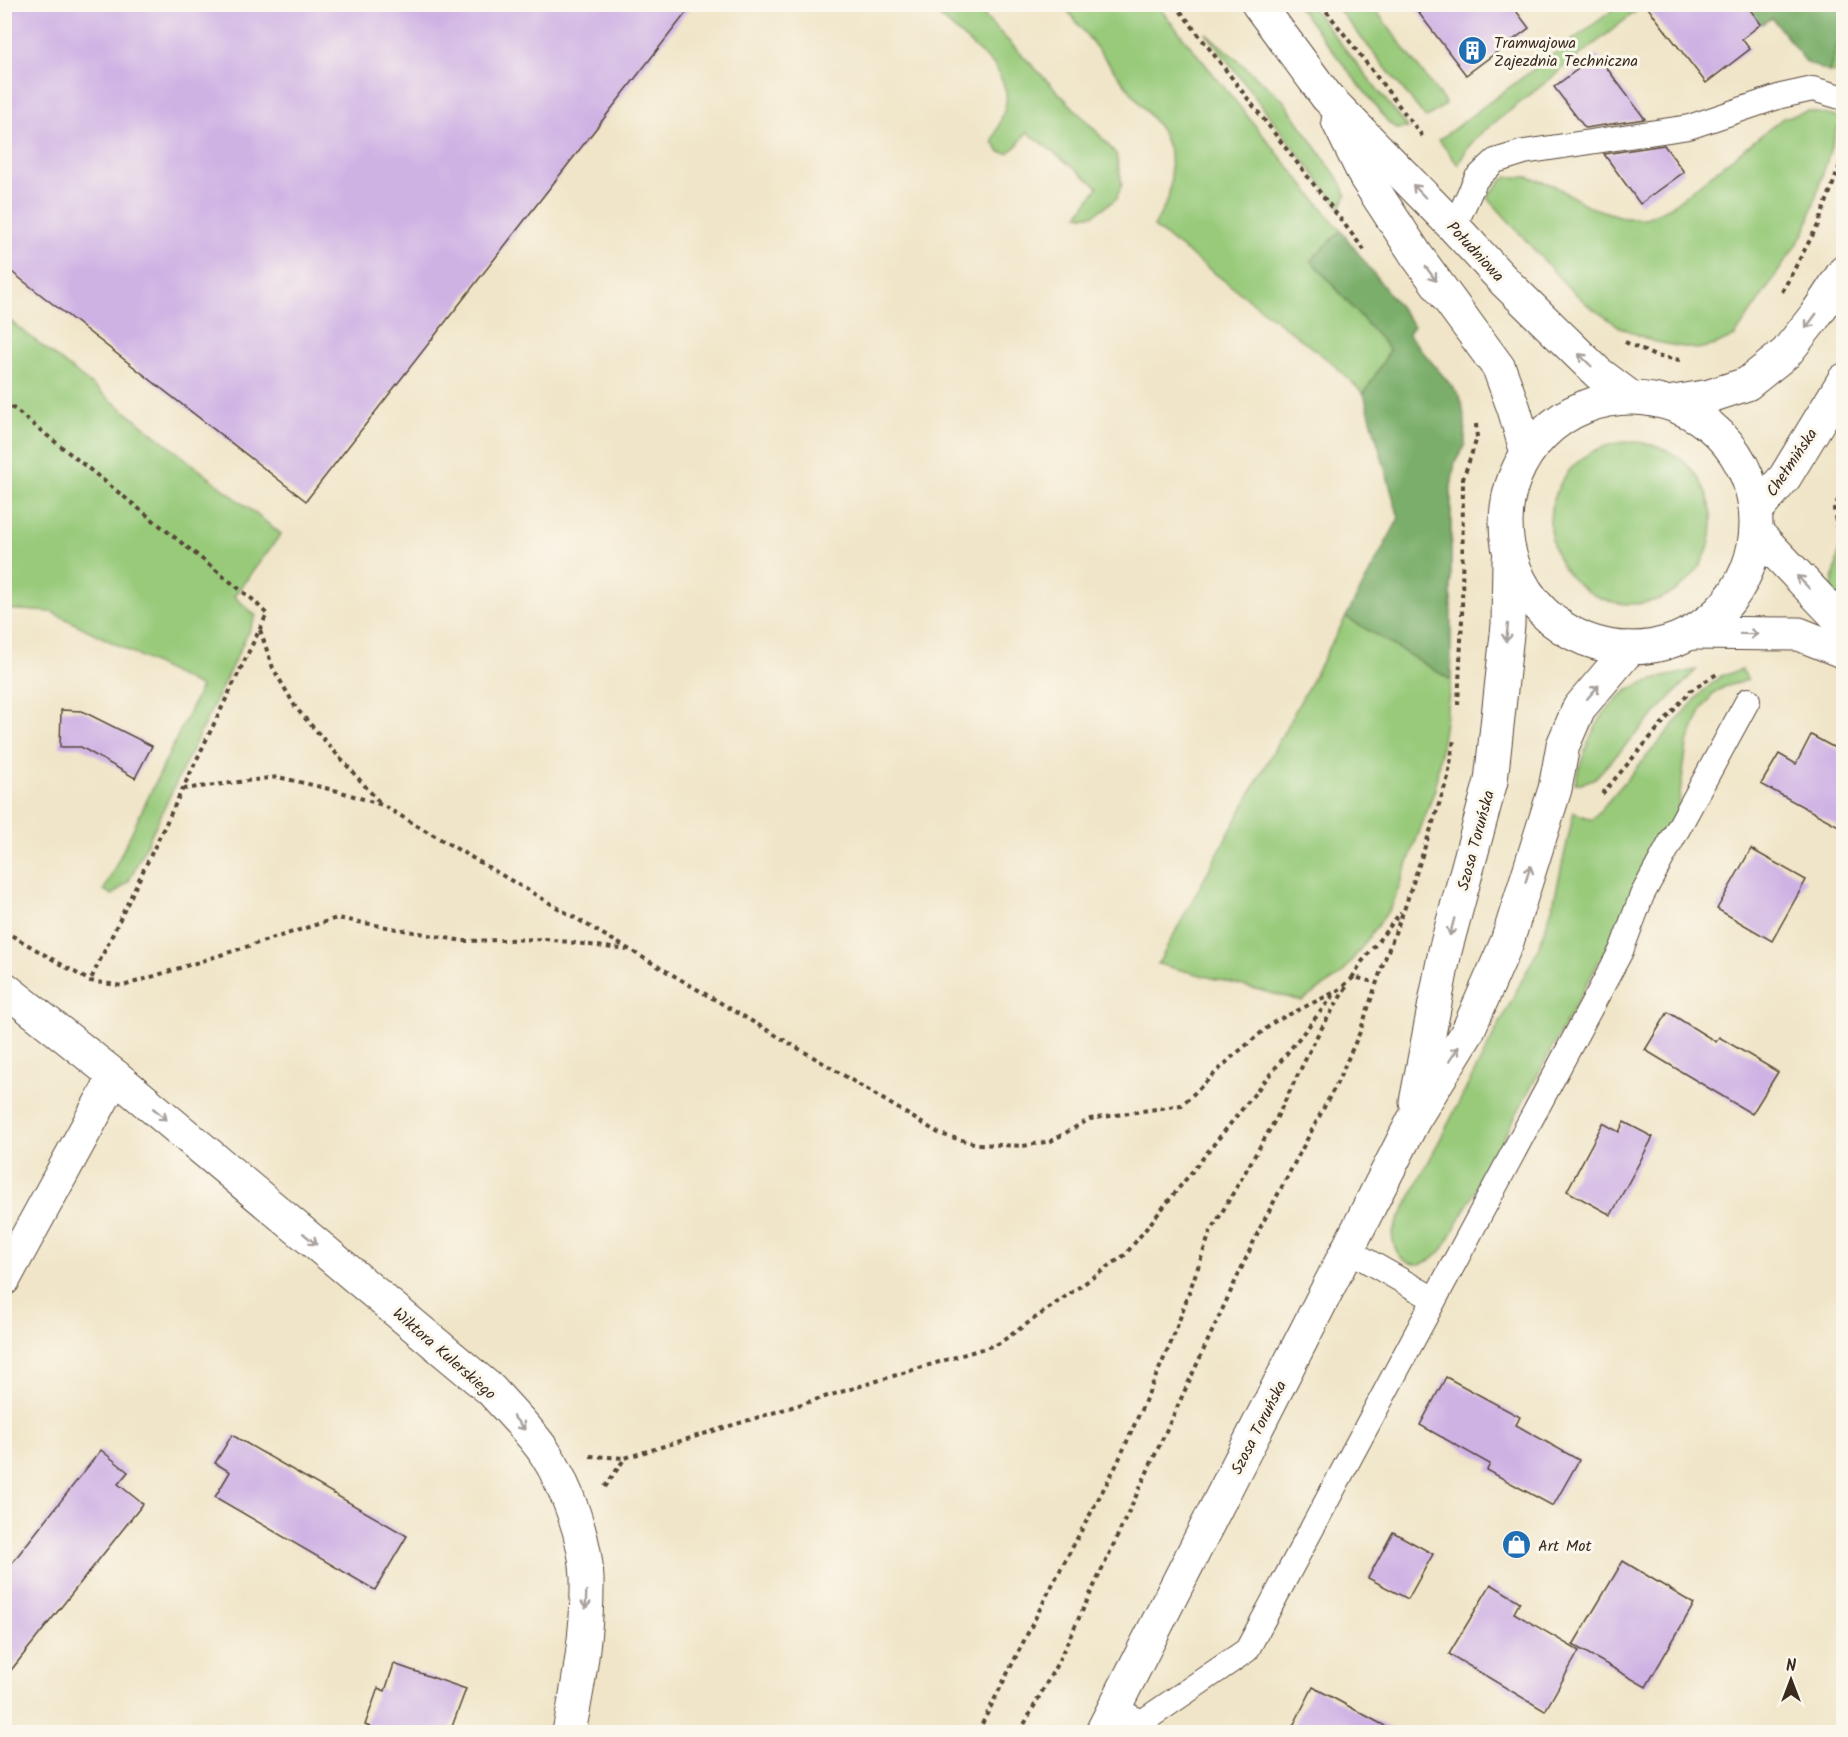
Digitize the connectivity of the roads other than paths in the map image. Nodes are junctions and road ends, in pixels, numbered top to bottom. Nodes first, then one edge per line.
1 (1258, 4) edge
2 (1327, 97) junction
3 (1844, 98) edge
4 (1454, 227) junction
5 (1844, 272) edge
6 (1844, 380) edge
7 (1630, 398) junction
8 (1668, 403) junction
9 (1527, 453) junction
10 (1756, 522) junction
11 (1509, 554) junction
12 (1844, 624) edge
13 (1691, 633) junction
14 (1630, 648) junction
15 (1844, 652) edge
16 (1748, 700) dead end
17 (4, 988) edge
18 (115, 1076) junction
19 (1413, 1121) junction
20 (1348, 1250) junction
21 (4, 1279) edge
22 (1434, 1299) junction
23 (1108, 1721) edge
24 (569, 1732) edge

1 - 2 main road, Południowa
4 -> 2 main road, Południowa
2 -> 9 main road, Południowa
3 - 4 lane
7 -> 4 main road, Południowa
5 -> 8 main road
6 - 10 main road, Chełmińska
7 - 8 main road
7 - 9 main road
8 - 10 main road
9 - 11 main road
12 -> 10 main road
10 - 13 main road
11 - 14 main road
11 -> 19 main road, Szosa Toruńska
13 - 14 main road
13 -> 15 main road
19 -> 14 main road, Szosa Toruńska
16 - 22 lane
17 - 18 main road, Wiktora Kulerskiego
18 - 21 main road
18 -> 24 main road, Wiktora Kulerskiego
19 - 20 main road, Szosa Toruńska
20 - 22 lane
20 - 23 main road, Szosa Toruńska
22 - 23 lane

